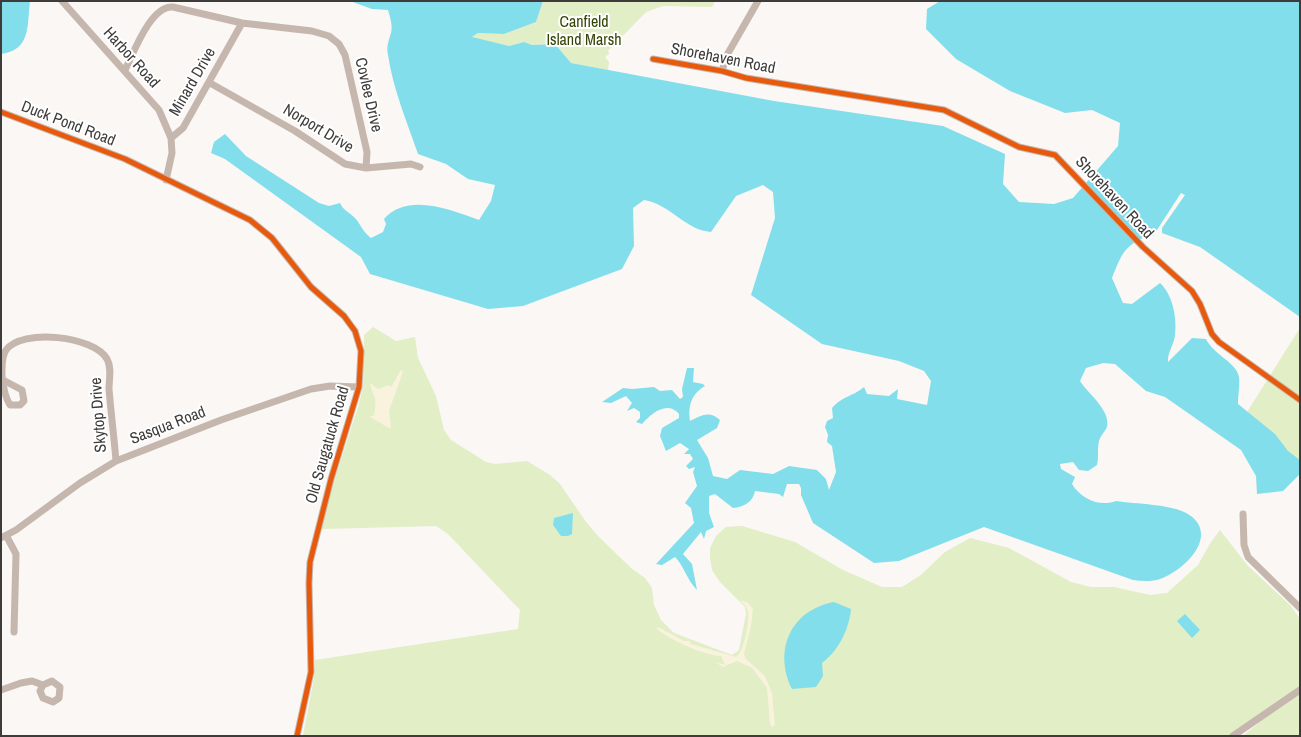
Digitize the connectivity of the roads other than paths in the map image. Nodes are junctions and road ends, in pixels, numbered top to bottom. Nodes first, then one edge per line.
1 (62, 1) edge
2 (758, 1) edge
3 (242, 23) junction
4 (653, 59) dead end
5 (125, 70) junction
6 (722, 71) junction
7 (210, 83) junction
8 (1, 112) edge
9 (171, 138) junction
10 (125, 159) joint
11 (420, 167) dead end
12 (366, 168) junction
13 (166, 180) junction
14 (3, 380) dead end
15 (359, 387) junction
16 (1300, 400) edge
17 (116, 461) junction
18 (1243, 514) dead end
19 (4, 537) edge
20 (1300, 608) edge
21 (14, 632) dead end
22 (43, 684) dead end
23 (1, 690) edge
24 (1300, 690) edge
25 (297, 736) edge
26 (1233, 736) edge

1 - 5 street, Harbor Road
2 - 6 street
3 - 5 street, Covlee Drive
3 - 7 street, Minard Drive
3 - 12 street, Covlee Drive
4 - 6 street, Shorehaven Road
5 - 9 street, Harbor Road
6 - 16 street, Shorehaven Road
7 - 9 street, Minard Drive
7 - 12 street, Norport Drive
8 - 10 street, Duck Pond Road
9 - 13 street, Minard Drive
10 - 13 street, Old Saugatuck Road
11 - 12 street, Norport Drive
13 - 15 street, Old Saugatuck Road
14 - 17 street, Skytop Drive
15 - 17 street, Sasqua Road
15 - 25 street, Old Saugatuck Road
17 - 19 street, Sasqua Road
18 - 20 street
19 - 21 street, Sasqua Road
22 - 23 street
24 - 26 street

